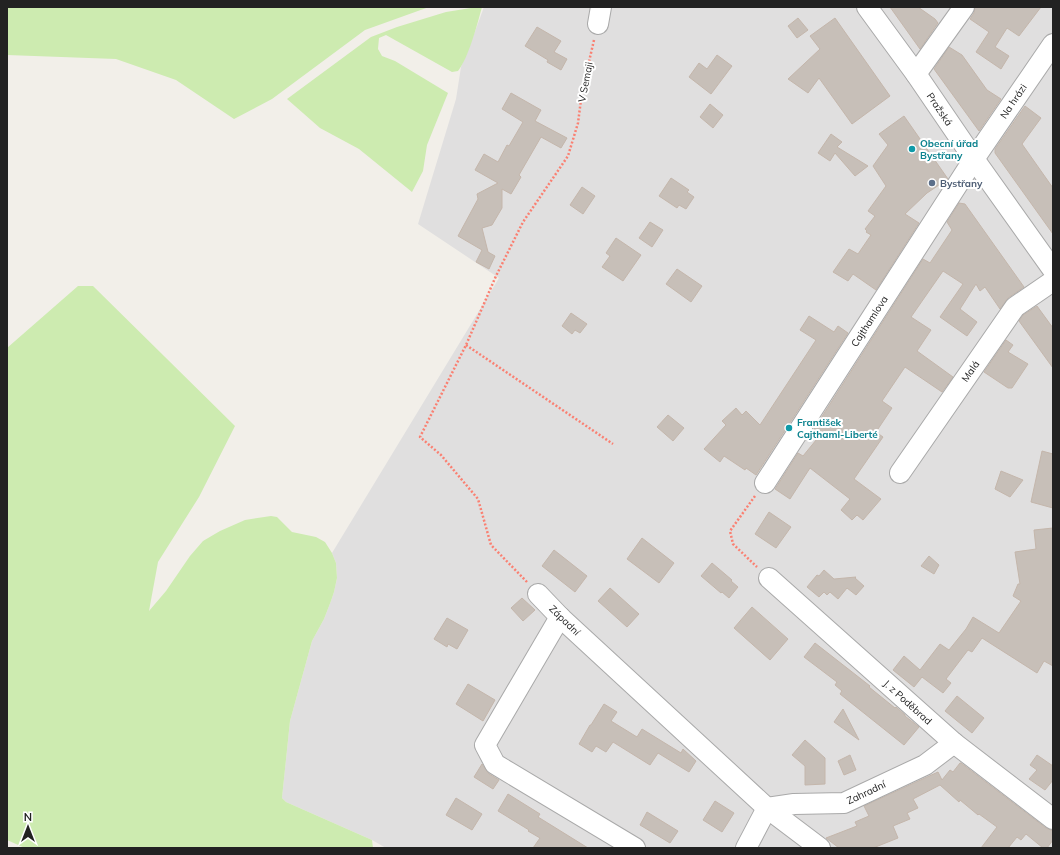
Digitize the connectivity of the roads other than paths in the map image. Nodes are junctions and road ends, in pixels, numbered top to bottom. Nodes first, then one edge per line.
1 (867, 7) edge
2 (964, 7) edge
3 (1053, 44) edge
4 (916, 74) junction
5 (974, 159) junction
6 (1053, 270) edge
7 (1053, 281) edge
8 (900, 473) dead end
9 (765, 483) road end
10 (769, 578) road end
11 (538, 594) road end
12 (560, 617) junction
13 (954, 743) junction
14 (767, 808) junction
15 (1053, 819) edge
16 (635, 848) edge
17 (746, 848) edge
18 (820, 848) edge

1 - 4 street, Pražská
2 - 4 street
3 - 5 street, Na hrázi
4 - 5 street, Pražská
5 - 6 street, Pražská
5 - 9 street, Cajthamlova
7 - 8 street, Malá
10 - 13 street, J. z Poděbrad
11 - 12 street, Západní
12 - 14 street, Západní
12 - 16 street
13 - 14 street, Zahradní
13 - 15 street, J. z Poděbrad
14 - 17 street
14 - 18 street, Západní

